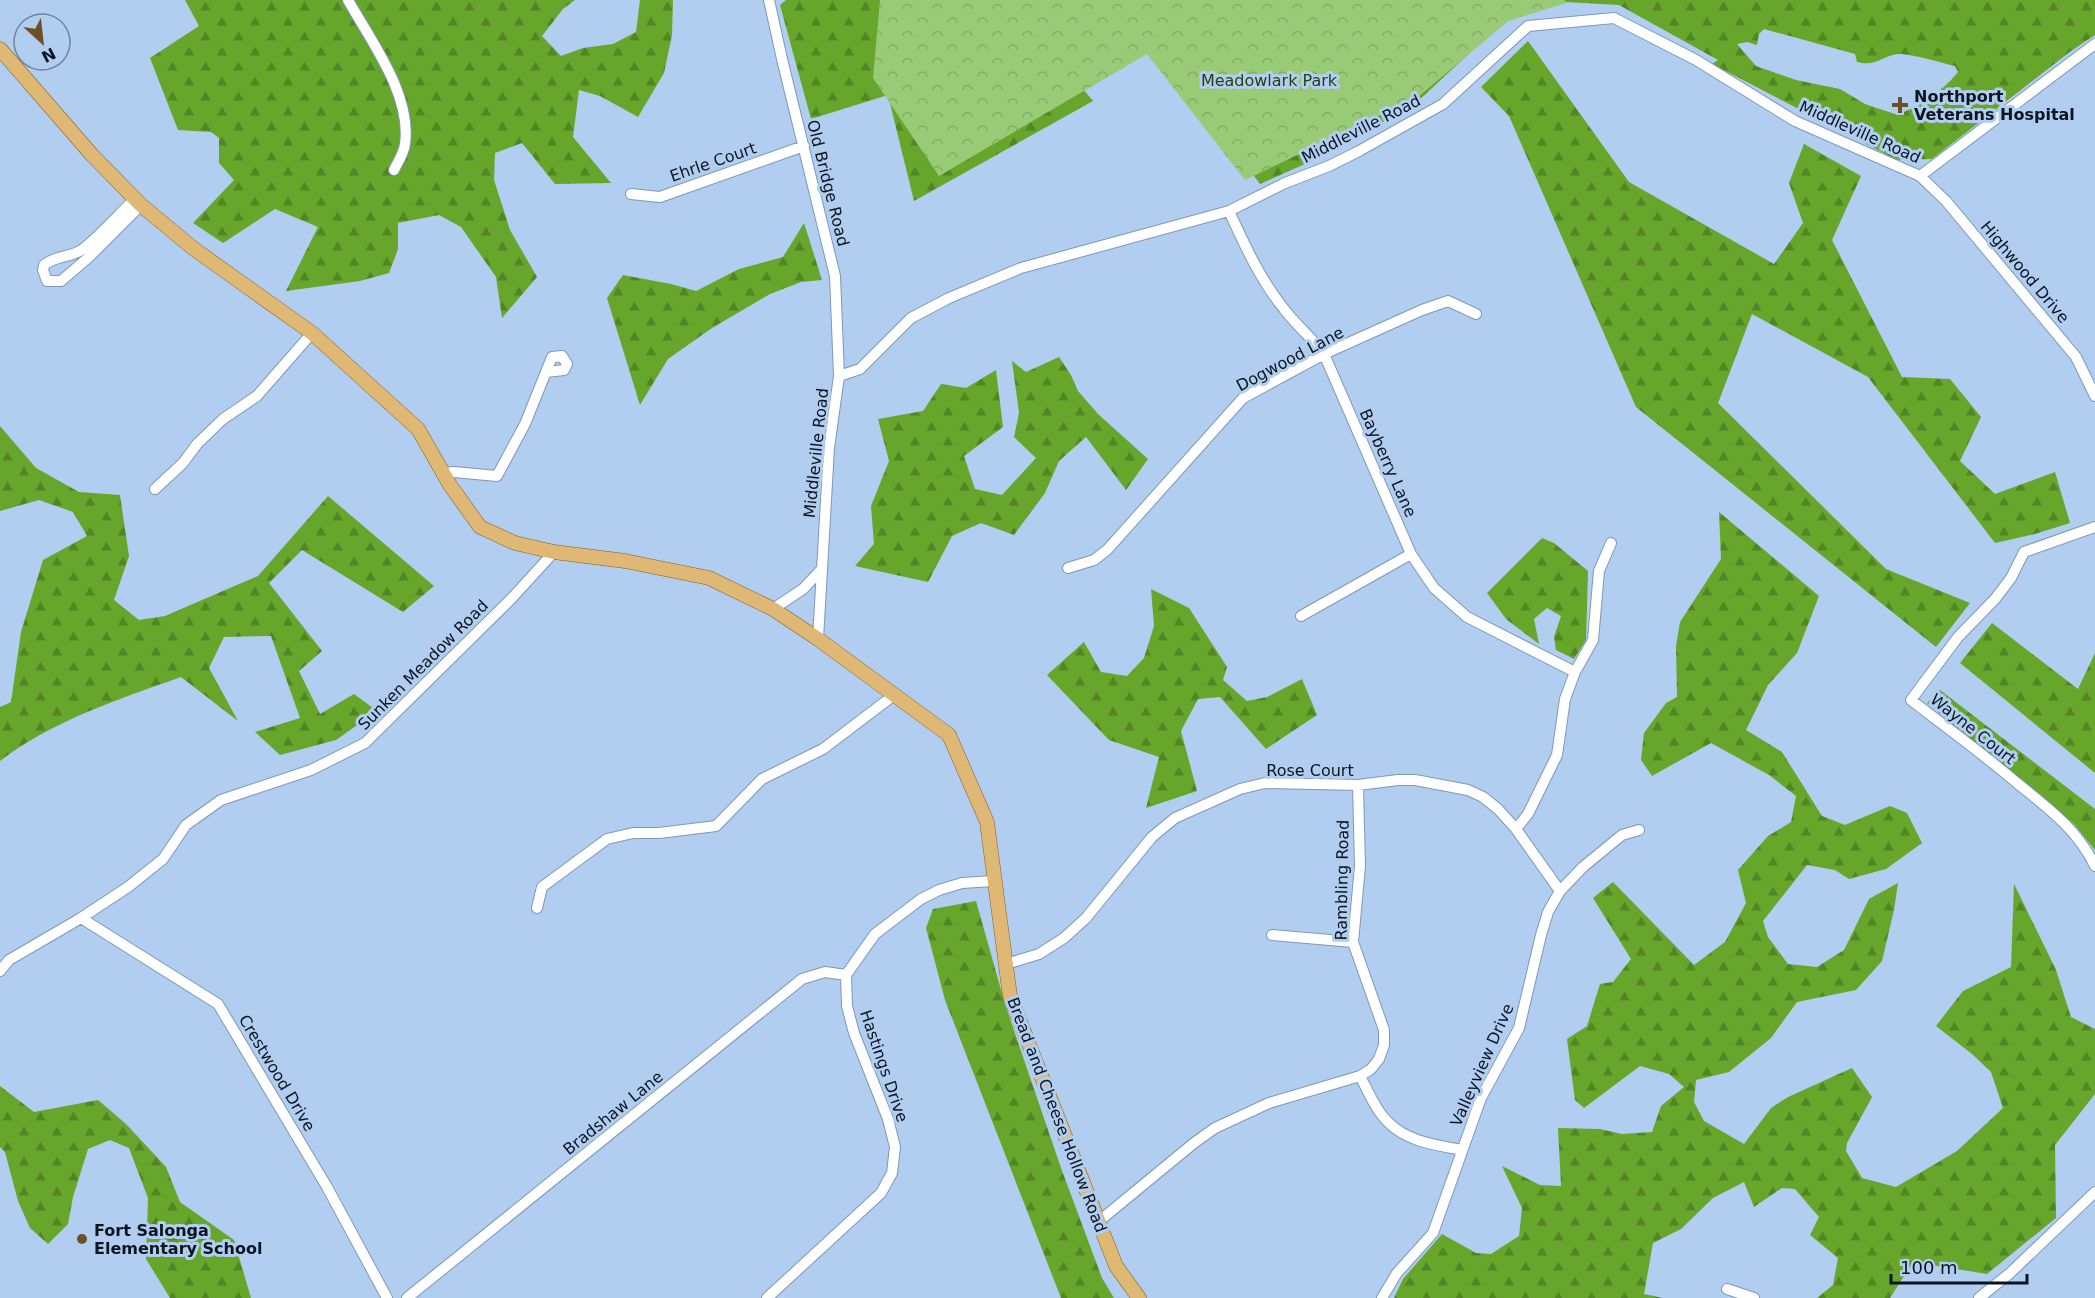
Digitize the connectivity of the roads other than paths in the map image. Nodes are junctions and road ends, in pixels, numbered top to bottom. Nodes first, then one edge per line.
1 (348, 0) edge
2 (769, 0) edge
3 (2095, 44) edge
4 (0, 49) edge
5 (804, 146) junction
6 (394, 170) dead end
7 (1920, 176) junction
8 (631, 194) dead end
9 (138, 202) junction
10 (1229, 211) junction
11 (1476, 314) dead end
12 (312, 333) junction
13 (1324, 354) junction
14 (546, 372) dead end
15 (839, 376) junction
16 (2095, 396) edge
17 (443, 473) junction
18 (155, 489) dead end
19 (2095, 527) edge
20 (1611, 543) dead end
21 (554, 552) junction
22 (1411, 554) junction
23 (1068, 568) dead end
24 (821, 570) junction
25 (773, 609) junction
26 (1301, 616) dead end
27 (818, 639) junction
28 (1575, 672) junction
29 (894, 695) junction
30 (1358, 785) junction
31 (1516, 829) junction
32 (1639, 830) dead end
33 (2095, 866) edge
34 (993, 881) junction
35 (1560, 891) junction
36 (537, 908) dead end
37 (81, 918) junction
38 (1272, 935) dead end
39 (1353, 942) junction
40 (1006, 963) junction
41 (0, 971) edge
42 (846, 975) junction
43 (1360, 1076) junction
44 (1462, 1150) junction
45 (2095, 1192) edge
46 (1098, 1222) junction
47 (1727, 1289) dead end
48 (387, 1298) edge
49 (407, 1298) edge
50 (767, 1298) edge
51 (1139, 1298) edge
52 (1382, 1298) edge
53 (1754, 1298) edge
54 (1979, 1298) edge

1 - 6 street
2 - 5 street, Old Bridge Road
3 - 7 street, Middleville Road
4 - 9 main road, Bread and Cheese Hollow Road
5 - 8 street, Ehrle Court
5 - 15 street, Old Bridge Road
7 - 10 street, Middleville Road
7 - 16 street, Highwood Drive
9 - 9 street
9 - 12 main road, Bread and Cheese Hollow Road
10 - 13 street, Bayberry Lane
10 - 15 street, Middleville Road
11 - 13 street, Dogwood Lane
12 - 17 main road, Bread and Cheese Hollow Road
12 - 18 street
13 - 22 street, Bayberry Lane
13 - 23 street, Dogwood Lane
14 - 17 street
15 - 24 street, Middleville Road
17 - 21 main road, Bread and Cheese Hollow Road
19 - 33 street, Wayne Court
20 - 28 street
21 - 25 main road, Bread and Cheese Hollow Road
21 - 37 street, Sunken Meadow Road
22 - 26 street
22 - 28 street, Bayberry Lane
24 - 25 street
24 - 27 street, Middleville Road
25 - 27 main road, Bread and Cheese Hollow Road
27 - 29 main road, Bread and Cheese Hollow Road
28 - 31 street
29 - 34 main road, Bread and Cheese Hollow Road
29 - 36 street
30 - 31 street, Rose Court
30 - 39 street, Rambling Road
30 - 40 street, Rose Court
31 - 35 street, Rose Court
32 - 35 street, Valleyview Drive
34 - 40 main road, Bread and Cheese Hollow Road
34 - 42 street
35 - 44 street, Valleyview Drive
37 - 41 street, Sunken Meadow Road
37 - 48 street, Crestwood Drive
38 - 39 street
39 - 43 street, Rambling Road
40 - 46 main road, Bread and Cheese Hollow Road
42 - 49 street, Bradshaw Lane
42 - 50 street, Hastings Drive
43 - 44 street
43 - 46 street
44 - 52 street, Valleyview Drive
45 - 54 street
46 - 51 main road, Bread and Cheese Hollow Road
47 - 53 street

